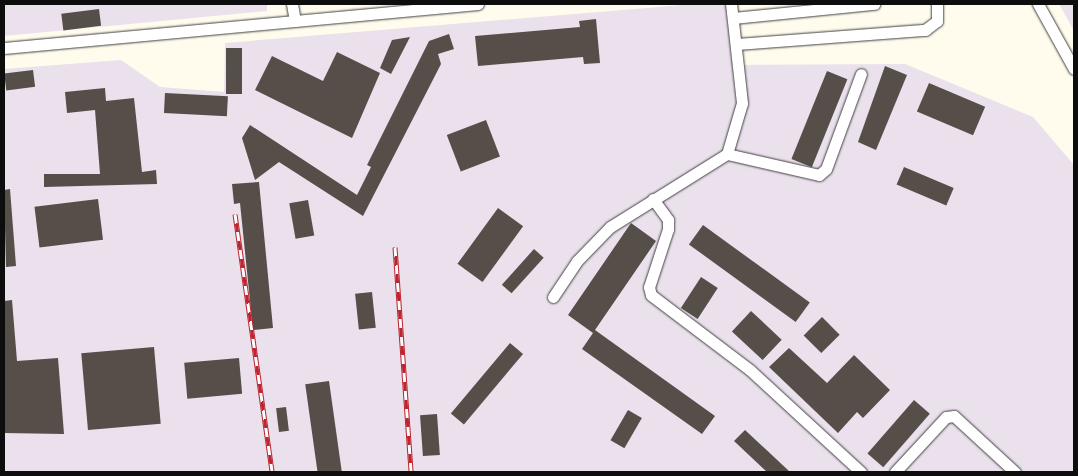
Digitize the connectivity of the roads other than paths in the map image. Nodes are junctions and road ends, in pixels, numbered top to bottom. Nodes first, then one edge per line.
1 (292, 4) edge
2 (478, 4) edge
3 (731, 4) edge
4 (874, 4) edge
5 (937, 4) edge
6 (1038, 4) edge
7 (434, 6) edge
8 (733, 18) junction
9 (295, 21) junction
10 (737, 44) junction
11 (4, 48) edge
12 (1074, 69) edge
13 (861, 74) dead end
14 (727, 154) junction
15 (653, 199) junction
16 (553, 297) dead end
17 (861, 472) edge
18 (895, 472) edge
19 (1015, 472) edge

1 - 9 street
2 - 7 street
3 - 8 street
4 - 8 street
5 - 10 street
6 - 12 street
7 - 9 street
8 - 10 street
9 - 11 street
10 - 14 street
13 - 14 street
14 - 15 street
15 - 16 street
15 - 17 street
18 - 19 street

